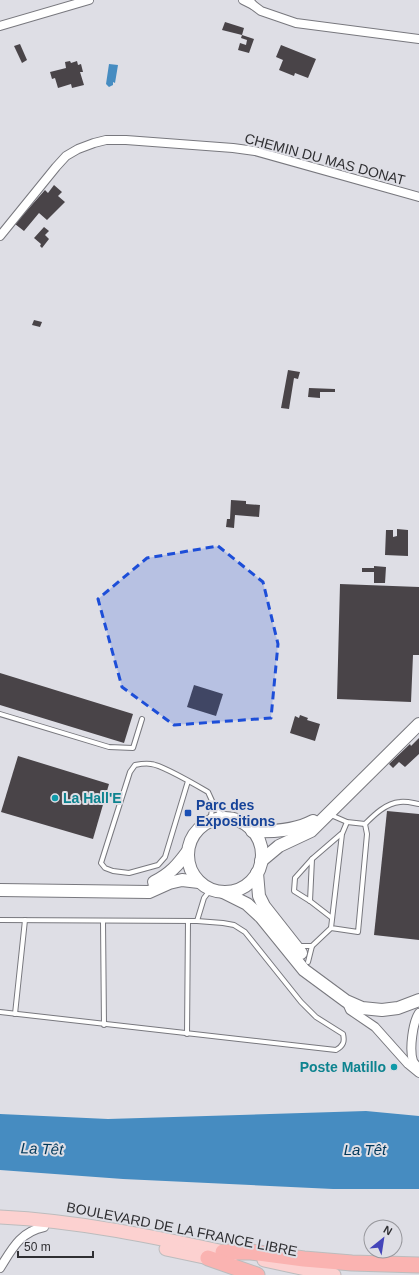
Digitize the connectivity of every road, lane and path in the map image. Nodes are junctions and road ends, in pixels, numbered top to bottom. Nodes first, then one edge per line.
1 (89, 0) edge
2 (243, 0) edge
3 (251, 3) edge
4 (0, 26) edge
5 (419, 39) edge
6 (419, 198) edge
7 (0, 236) edge
8 (0, 714) edge
9 (142, 719) dead end
10 (419, 724) edge
11 (188, 781) junction
12 (213, 803) junction
13 (419, 804) edge
14 (327, 814) junction
15 (224, 818) junction
16 (210, 822) junction
17 (347, 822) junction
18 (364, 824) junction
19 (252, 831) junction
20 (342, 834) junction
21 (188, 851) junction
22 (312, 859) junction
23 (261, 861) junction
24 (257, 873) junction
25 (199, 882) junction
26 (0, 890) edge
27 (210, 890) junction
28 (131, 891) junction
29 (223, 892) junction
30 (310, 901) junction
31 (332, 918) junction
32 (0, 920) edge
33 (25, 920) junction
34 (103, 921) junction
35 (188, 921) junction
36 (197, 921) junction
37 (331, 928) junction
38 (296, 946) junction
39 (312, 946) junction
40 (308, 962) junction
41 (330, 990) junction
42 (419, 1000) edge
43 (346, 1001) junction
44 (0, 1012) edge
45 (419, 1013) edge
46 (15, 1014) junction
47 (104, 1025) junction
48 (187, 1034) junction
49 (419, 1069) edge
50 (419, 1073) edge
51 (0, 1217) edge
52 (0, 1223) edge
53 (44, 1226) junction
54 (223, 1252) junction
55 (208, 1258) junction
56 (1, 1264) edge
57 (419, 1265) edge
58 (257, 1275) edge
59 (300, 1275) edge
60 (334, 1275) edge

1 - 4 street
2 - 3 street
3 - 5 street
6 - 7 street, CHEMIN DU MAS DONAT
8 - 9 lane
10 - 14 main road
11 - 11 lane
11 - 12 lane
12 - 15 lane
12 - 16 lane
13 - 18 lane
14 - 17 lane
14 - 19 main road
14 - 23 main road
15 - 16 main road
15 - 19 main road
16 - 21 main road
17 - 18 lane
17 - 20 lane
18 - 37 lane
19 - 23 main road
20 - 22 lane
20 - 31 lane
21 - 25 main road
21 - 28 main road
22 - 30 lane
22 - 30 lane
23 - 24 main road
24 - 29 main road
24 - 38 main road
25 - 27 main road
25 - 28 main road
26 - 28 main road
27 - 29 main road
27 - 36 lane
29 - 41 main road
30 - 31 lane
31 - 37 lane
32 - 33 lane
33 - 34 lane
33 - 46 lane
34 - 35 lane
34 - 47 lane
35 - 36 lane
35 - 48 lane
36 - 48 lane
37 - 39 lane
38 - 39 lane
38 - 40 main road
39 - 40 lane
40 - 41 main road
41 - 43 main road
42 - 43 main road
43 - 50 street
44 - 46 lane
45 - 49 street
46 - 47 lane
47 - 48 lane
51 - 54 main road, BOULEVARD DE LA FRANCE LIBRE
52 - 53 main road, BOULEVARD DE LA FRANCE LIBRE
53 - 55 main road, BOULEVARD DE LA FRANCE LIBRE
53 - 56 street
54 - 57 highway
54 - 60 main road, BOULEVARD DE LA FRANCE LIBRE
55 - 58 highway
55 - 59 main road, BOULEVARD DE LA FRANCE LIBRE

